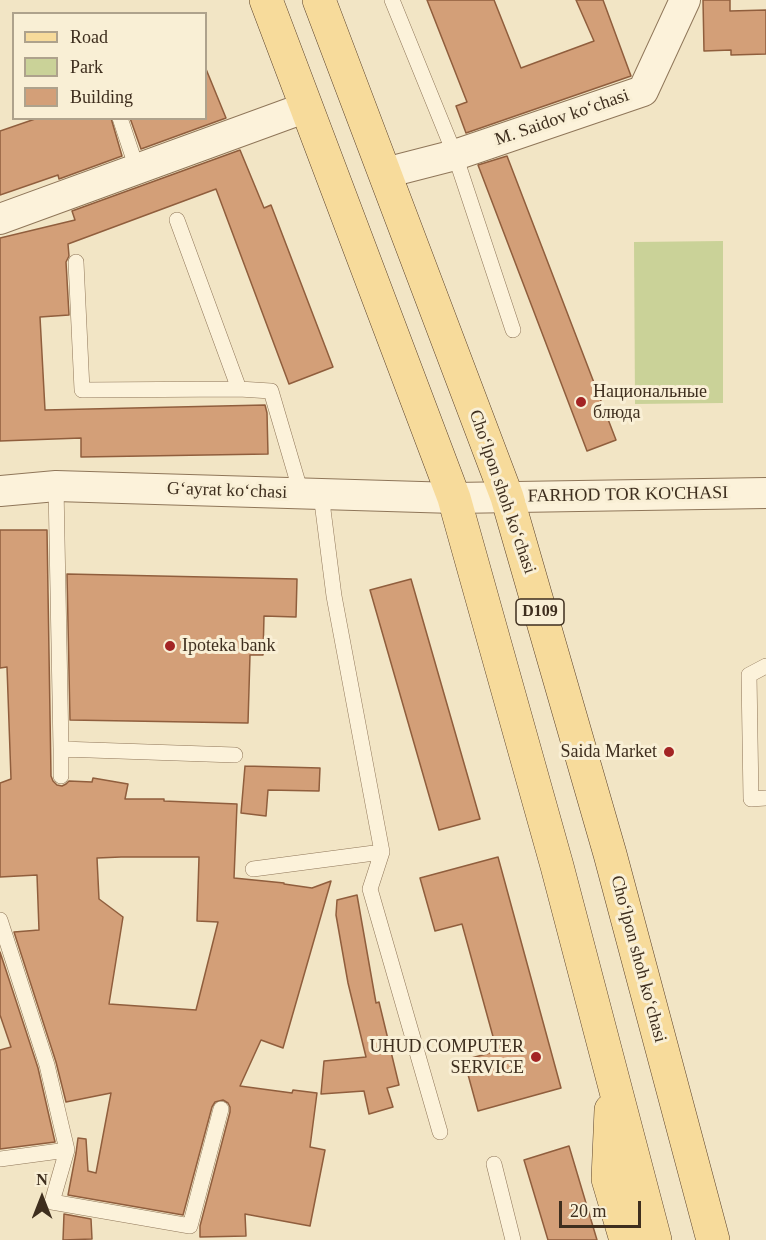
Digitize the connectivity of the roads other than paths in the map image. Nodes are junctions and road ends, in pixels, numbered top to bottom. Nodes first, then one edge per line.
1 (266, 0) edge
2 (319, 0) edge
3 (392, 0) edge
4 (685, 0) edge
5 (307, 107) junction
6 (121, 120) edge
7 (455, 155) junction
8 (137, 169) junction
9 (385, 173) junction
10 (0, 219) edge
11 (177, 220) dead end
12 (76, 262) dead end
13 (513, 330) dead end
14 (239, 388) junction
15 (56, 486) junction
16 (0, 491) edge
17 (766, 493) edge
18 (311, 494) junction
19 (507, 497) junction
20 (454, 498) junction
21 (766, 666) edge
22 (61, 749) junction
23 (235, 755) dead end
24 (61, 776) dead end
25 (766, 798) edge
26 (382, 852) junction
27 (253, 869) dead end
28 (0, 920) edge
29 (612, 1078) junction
30 (221, 1109) dead end
31 (440, 1132) dead end
32 (67, 1150) junction
33 (0, 1160) edge
34 (494, 1164) dead end
35 (513, 1240) edge
36 (626, 1240) edge
37 (655, 1240) edge
38 (713, 1240) edge

1 - 5 main road, D109
2 - 9 main road, Choʻlpon shoh koʻchasi / D109
3 - 7 lane
4 - 7 street, M. Saidov koʻchasi
5 - 8 street
5 - 20 main road, D109
6 - 8 lane
7 - 9 street, M. Saidov koʻchasi
7 - 13 lane
8 - 10 street
9 - 19 main road, Choʻlpon shoh koʻchasi / D109
11 - 14 lane
12 - 14 lane
14 - 18 lane
15 - 16 street, Gʻayrat koʻchasi
15 - 18 street, Gʻayrat koʻchasi
15 - 22 lane
17 - 19 street, FARHOD TOR KO'CHASI
18 - 20 street, Gʻayrat koʻchasi
18 - 26 lane
19 - 20 street, FARHOD TOR KO'CHASI
19 - 38 main road, Choʻlpon shoh koʻchasi / D109
20 - 29 main road, D109
21 - 25 lane
22 - 23 lane
22 - 24 lane
26 - 27 lane
26 - 31 lane
28 - 32 lane
29 - 36 main road
29 - 37 main road, D109
30 - 32 lane
32 - 33 lane
34 - 35 lane

